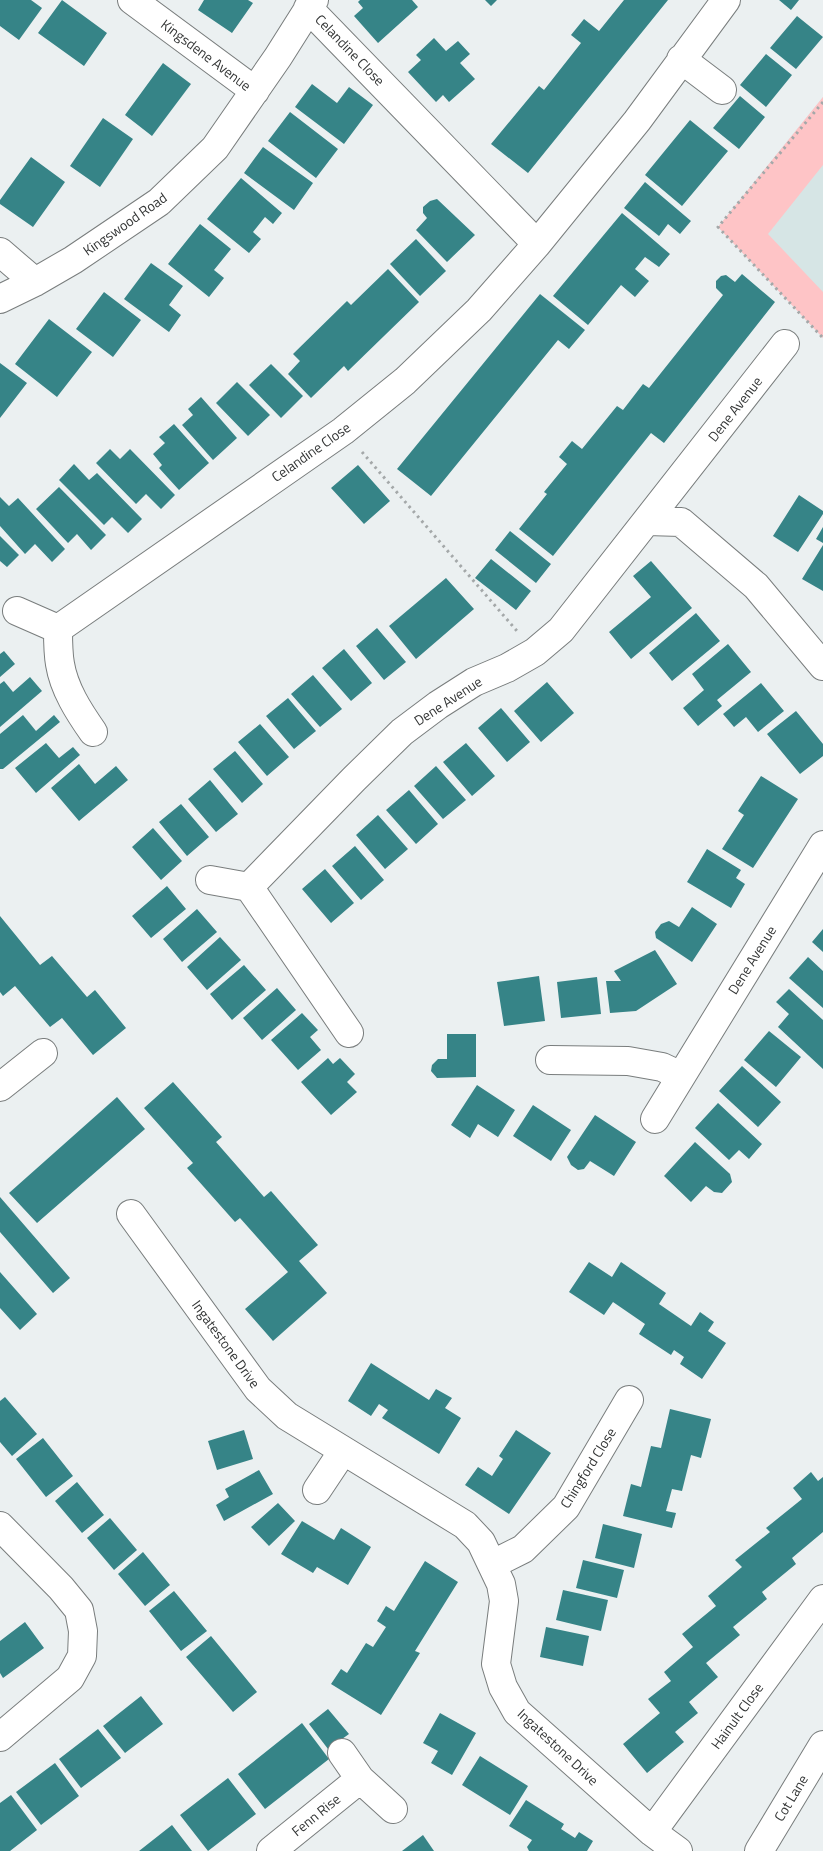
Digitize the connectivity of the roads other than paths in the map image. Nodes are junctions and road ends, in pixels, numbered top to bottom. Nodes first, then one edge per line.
1 (132, 0) edge
2 (726, 0) edge
3 (311, 4) edge
4 (681, 60) junction
5 (722, 90) dead end
6 (255, 91) junction
7 (537, 244) junction
8 (0, 252) edge
9 (34, 282) junction
10 (0, 299) edge
11 (785, 344) dead end
12 (647, 521) junction
13 (17, 611) dead end
14 (58, 629) junction
15 (823, 666) edge
16 (93, 732) dead end
17 (823, 844) edge
18 (210, 880) dead end
19 (249, 887) junction
20 (349, 1033) dead end
21 (43, 1053) dead end
22 (550, 1060) dead end
23 (680, 1076) junction
24 (1, 1085) edge
25 (655, 1119) dead end
26 (131, 1214) dead end
27 (629, 1400) dead end
28 (343, 1451) junction
29 (317, 1490) dead end
30 (0, 1526) edge
31 (492, 1564) junction
32 (823, 1599) edge
33 (0, 1737) edge
34 (823, 1745) edge
35 (342, 1753) dead end
36 (360, 1779) junction
37 (393, 1809) dead end
38 (652, 1832) junction
39 (271, 1851) edge
40 (678, 1851) edge
41 (759, 1851) edge

1 - 6 street, Kingsdene Avenue
2 - 4 street, Celandine Close
3 - 6 street, Kingswood Road
3 - 7 street, Celandine Close
4 - 5 street
4 - 7 street, Celandine Close
6 - 9 street, Kingswood Road
7 - 14 street, Celandine Close
8 - 9 street
9 - 10 street, Kingswood Road
11 - 12 street, Dene Avenue
12 - 15 street
12 - 19 street, Dene Avenue
13 - 14 street
14 - 16 street
17 - 23 street, Dene Avenue
18 - 19 street
19 - 20 street
21 - 24 street
22 - 23 street
23 - 25 street, Dene Avenue
26 - 28 street, Ingatestone Drive
27 - 31 street, Chingford Close
28 - 29 street
28 - 31 street, Ingatestone Drive
30 - 33 street
31 - 38 street, Ingatestone Drive
32 - 38 street, Hainult Close
34 - 41 street, Cot Lane
35 - 36 street
36 - 37 street
36 - 39 street, Fenn Rise
38 - 40 street, Ingatestone Drive

